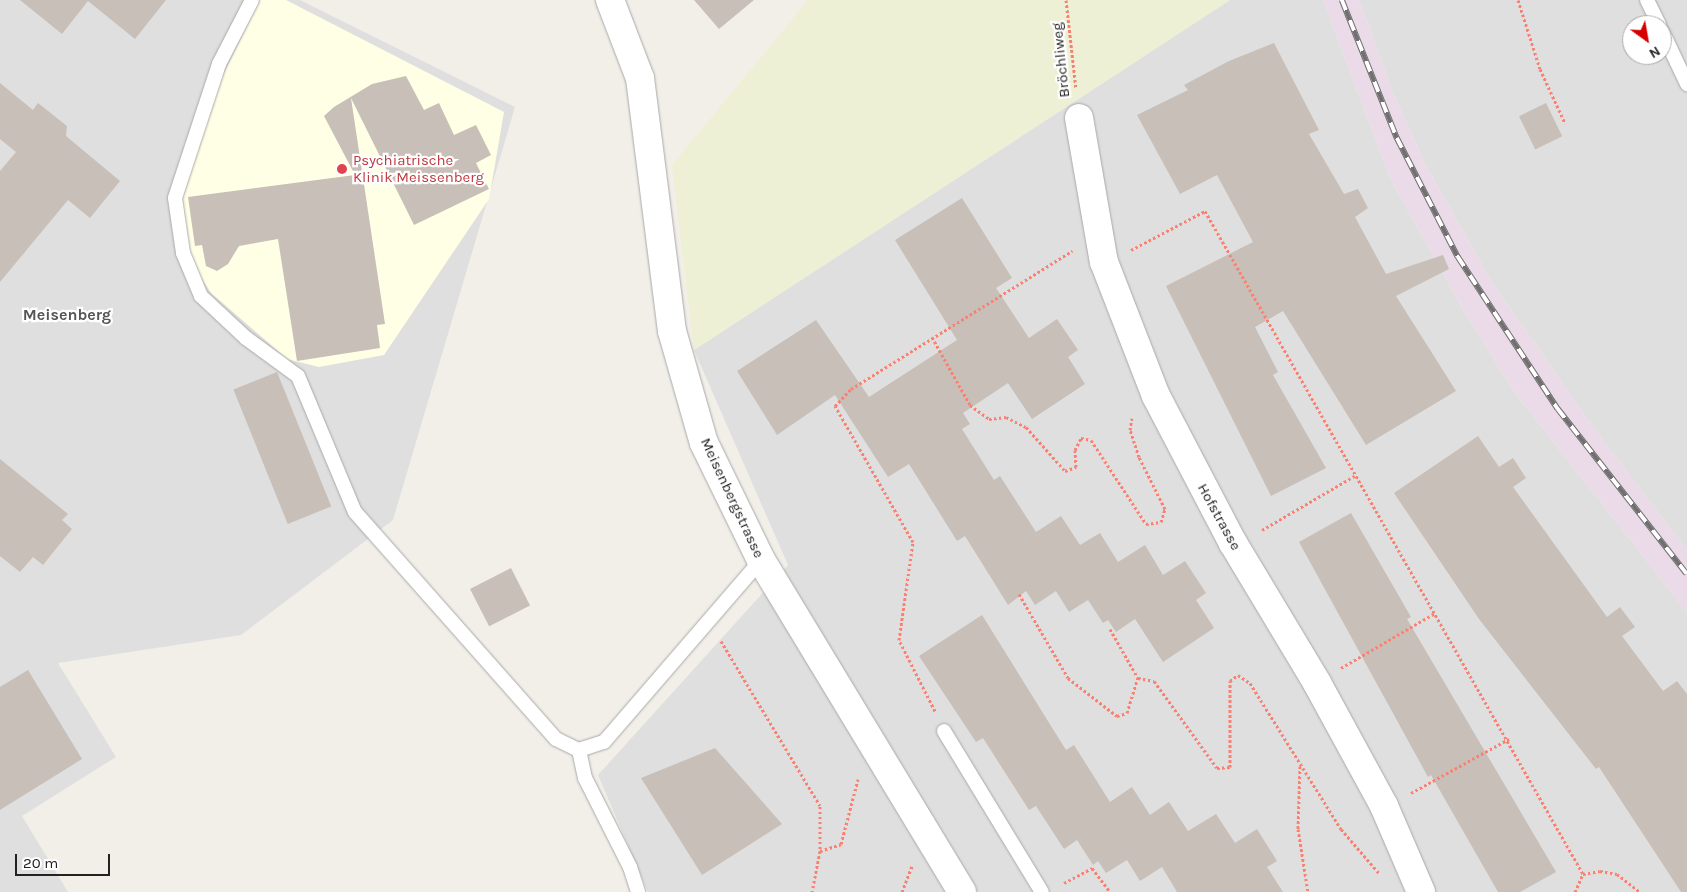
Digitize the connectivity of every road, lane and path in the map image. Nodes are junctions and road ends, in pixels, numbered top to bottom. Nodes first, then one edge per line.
1 (252, 0) edge
2 (610, 0) edge
3 (1066, 0) edge
4 (1518, 0) edge
5 (1647, 0) edge
6 (1654, 15) edge
7 (1672, 52) edge
8 (1687, 84) edge
9 (1079, 118) joint
10 (1565, 124) dead end
11 (1098, 235) junction
12 (1131, 250) junction
13 (1134, 259) dead end
14 (932, 337) junction
15 (1156, 396) junction
16 (1356, 475) junction
17 (1257, 522) dead end
18 (1262, 530) junction
19 (1267, 539) dead end
20 (761, 560) junction
21 (1019, 594) dead end
22 (1435, 613) junction
23 (709, 621) junction
24 (1110, 628) dead end
25 (1336, 659) dead end
26 (1341, 668) junction
27 (1346, 676) dead end
28 (1138, 678) junction
29 (944, 730) joint
30 (1509, 739) junction
31 (872, 741) junction
32 (579, 750) junction
33 (1300, 766) junction
34 (1405, 785) dead end
35 (1410, 793) junction
36 (1414, 802) dead end
37 (820, 851) junction
38 (1583, 874) junction
39 (1419, 887) edge
40 (638, 892) edge
41 (812, 892) edge
42 (962, 892) edge
43 (1042, 892) edge
44 (1068, 892) edge
45 (1110, 892) edge
46 (1308, 892) edge
47 (1575, 892) edge
48 (1640, 892) edge

1 - 32 lane
2 - 20 street, Meisenbergstrasse
3 - 9 path, Bröchliweg
4 - 10 path
5 - 6 lane
7 - 8 lane
9 - 11 street, Hofstrasse
11 - 12 path
11 - 14 path
11 - 15 street, Hofstrasse
12 - 13 path
12 - 16 path
14 - 15 path
14 - 29 path
15 - 39 street, Hofstrasse
16 - 18 path
16 - 22 path
17 - 18 path
18 - 19 path
20 - 23 lane
20 - 31 street, Meisenbergstrasse
21 - 28 path
22 - 26 path
22 - 30 path
23 - 32 lane
23 - 37 path
24 - 28 path
25 - 26 path
26 - 27 path
28 - 33 path
29 - 43 lane
30 - 35 path
30 - 38 path
31 - 37 path
31 - 42 street, Meisenbergstrasse
32 - 40 lane
33 - 39 path
33 - 46 path
34 - 35 path
35 - 36 path
37 - 41 path
38 - 47 path
38 - 48 path
44 - 45 path

